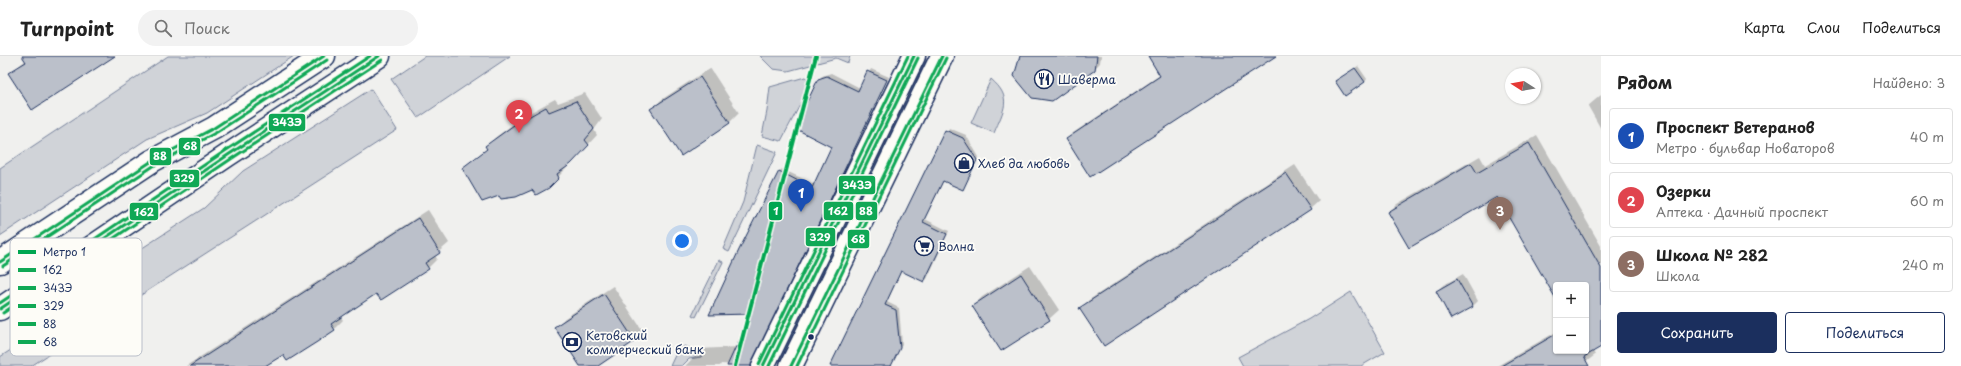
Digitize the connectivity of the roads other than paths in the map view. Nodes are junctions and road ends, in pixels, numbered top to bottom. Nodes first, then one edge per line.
1 (324, 56) edge
2 (379, 56) edge
3 (914, 56) edge
4 (942, 56) edge
5 (36, 238) edge
6 (104, 238) edge
7 (10, 255) edge
8 (0, 262) edge
9 (10, 302) edge
10 (0, 309) edge
11 (763, 366) edge
12 (791, 366) edge

1 - 5 main road
2 - 6 main road
3 - 11 main road
4 - 12 main road
7 - 8 main road
9 - 10 main road

